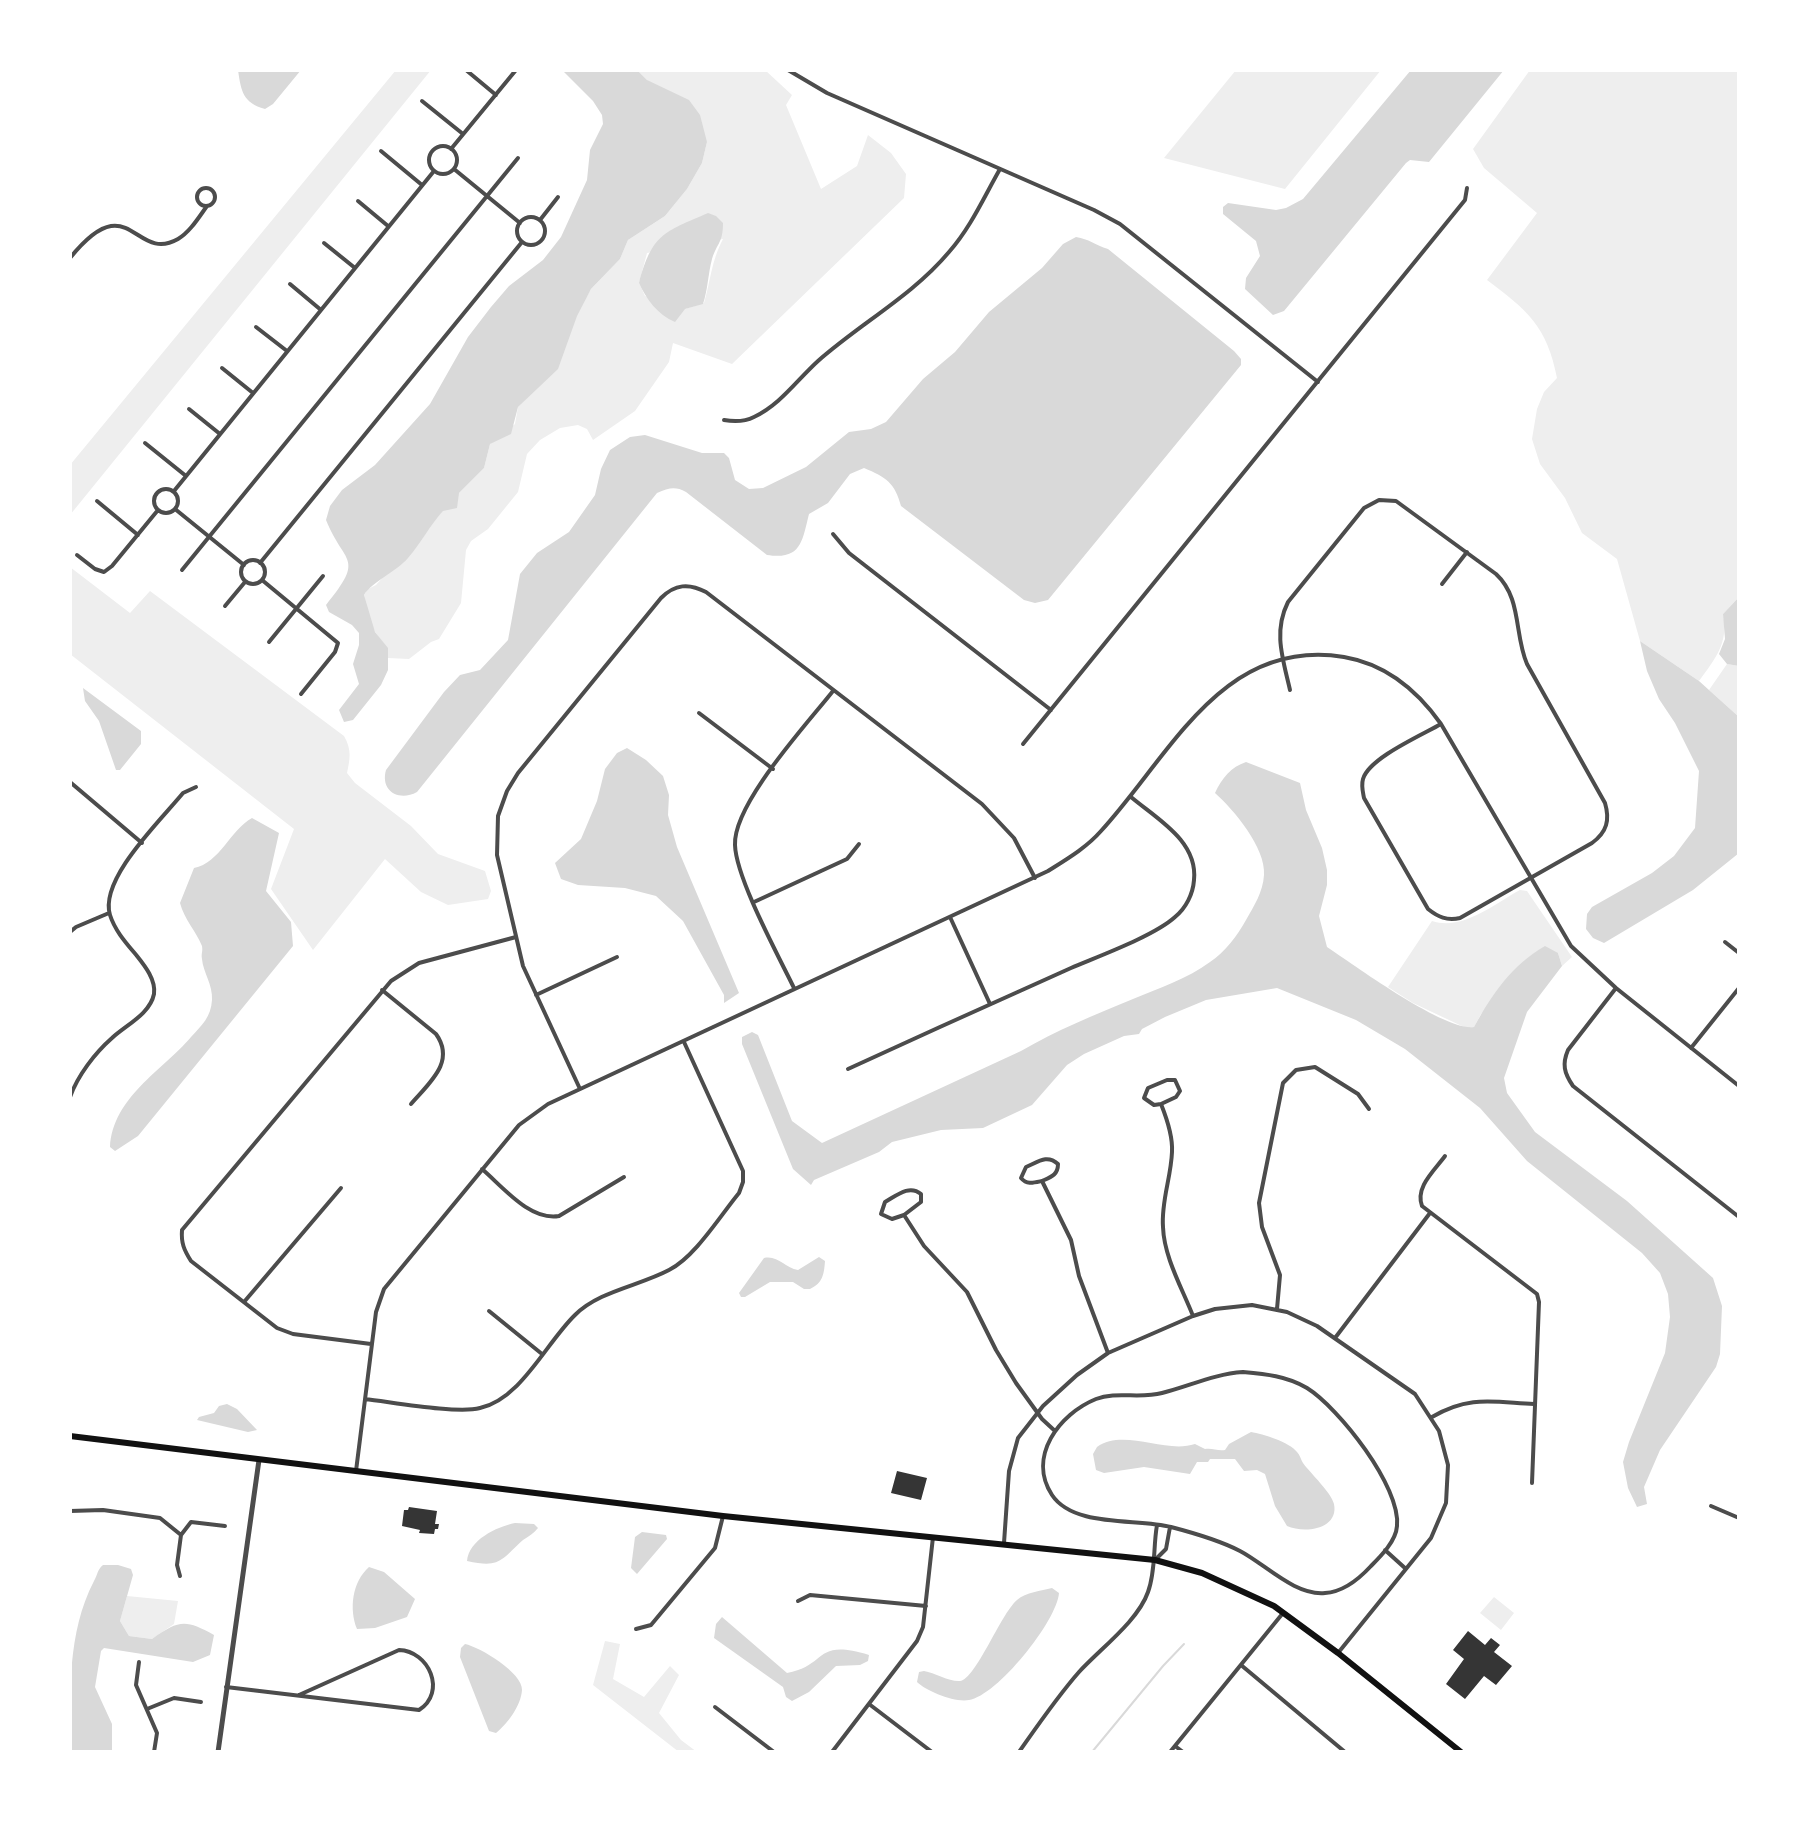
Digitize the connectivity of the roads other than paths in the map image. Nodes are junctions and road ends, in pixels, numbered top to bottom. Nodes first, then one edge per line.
1 (466, 70) edge
2 (516, 70) edge
3 (788, 70) edge
4 (799, 73) edge
5 (496, 95) junction
6 (422, 101) dead end
7 (463, 134) junction
8 (451, 149) junction
9 (381, 151) dead end
10 (518, 158) dead end
11 (454, 169) junction
12 (1000, 169) junction
13 (434, 171) junction
14 (422, 185) junction
15 (1467, 188) dead end
16 (487, 195) junction
17 (558, 197) dead end
18 (358, 201) dead end
19 (207, 206) junction
20 (540, 221) junction
21 (520, 223) junction
22 (388, 226) junction
23 (522, 242) junction
24 (324, 243) dead end
25 (70, 258) edge
26 (355, 268) junction
27 (290, 284) dead end
28 (321, 310) junction
29 (256, 327) dead end
30 (287, 351) junction
31 (222, 368) dead end
32 (1318, 382) junction
33 (253, 393) junction
34 (189, 409) dead end
35 (724, 420) dead end
36 (220, 434) junction
37 (145, 443) dead end
38 (186, 476) junction
39 (174, 491) junction
40 (97, 501) dead end
41 (175, 509) junction
42 (158, 510) junction
43 (833, 534) dead end
44 (138, 535) junction
45 (209, 537) junction
46 (1467, 552) junction
47 (77, 555) dead end
48 (260, 563) junction
49 (244, 565) junction
50 (182, 570) dead end
51 (323, 576) dead end
52 (262, 580) junction
53 (245, 582) junction
54 (1442, 584) dead end
55 (225, 606) dead end
56 (298, 608) junction
57 (269, 642) dead end
58 (1283, 659) junction
59 (1290, 690) dead end
60 (833, 691) junction
61 (301, 694) dead end
62 (1051, 710) junction
63 (699, 713) dead end
64 (1441, 724) junction
65 (1023, 744) dead end
66 (773, 769) junction
67 (70, 782) edge
68 (196, 787) dead end
69 (1130, 796) junction
70 (142, 843) junction
71 (859, 844) dead end
72 (1035, 878) junction
73 (1529, 879) junction
74 (754, 902) junction
75 (109, 913) junction
76 (950, 917) junction
77 (70, 932) edge
78 (516, 937) junction
79 (1725, 942) dead end
80 (1739, 953) edge
81 (617, 957) dead end
82 (1616, 988) junction
83 (1739, 988) edge
84 (794, 989) junction
85 (382, 990) junction
86 (536, 995) junction
87 (990, 1004) junction
88 (683, 1042) junction
89 (1691, 1048) junction
90 (848, 1069) dead end
91 (1739, 1086) edge
92 (580, 1089) junction
93 (70, 1097) edge
94 (411, 1104) dead end
95 (1161, 1104) junction
96 (1369, 1109) dead end
97 (1445, 1156) dead end
98 (482, 1169) junction
99 (624, 1177) dead end
100 (1042, 1181) junction
101 (341, 1188) dead end
102 (1430, 1213) junction
103 (904, 1215) junction
104 (1739, 1217) edge
105 (244, 1302) junction
106 (1277, 1309) junction
107 (489, 1311) dead end
108 (1193, 1316) junction
109 (1335, 1338) junction
110 (372, 1344) junction
111 (1108, 1353) junction
112 (542, 1354) junction
113 (365, 1399) junction
114 (1535, 1404) junction
115 (1037, 1412) junction
116 (1432, 1417) junction
117 (1055, 1431) junction
118 (70, 1436) edge
119 (259, 1460) junction
120 (355, 1472) junction
121 (1532, 1483) dead end
122 (1711, 1506) dead end
123 (70, 1511) edge
124 (723, 1516) junction
125 (1739, 1518) edge
126 (1157, 1525) junction
127 (225, 1526) dead end
128 (1170, 1527) junction
129 (181, 1535) junction
130 (933, 1537) junction
131 (1004, 1543) junction
132 (1385, 1550) junction
133 (1155, 1560) junction
134 (1406, 1569) junction
135 (180, 1576) dead end
136 (798, 1601) dead end
137 (926, 1606) junction
138 (1283, 1613) junction
139 (636, 1629) dead end
140 (1338, 1653) junction
141 (139, 1662) dead end
142 (1241, 1665) junction
143 (226, 1687) junction
144 (299, 1695) junction
145 (201, 1702) dead end
146 (869, 1704) junction
147 (715, 1707) dead end
148 (147, 1709) junction
149 (1175, 1746) junction
150 (154, 1752) edge
151 (218, 1752) edge
152 (774, 1752) edge
153 (832, 1752) edge
154 (932, 1752) edge
155 (1019, 1752) edge
156 (1170, 1752) edge
157 (1183, 1752) edge
158 (1345, 1752) edge
159 (1461, 1752) edge

1 - 5 street
2 - 5 street
3 - 4 street
4 - 12 street
5 - 7 street
6 - 7 street
7 - 8 street
8 - 11 street
8 - 13 street
9 - 14 street
10 - 16 street
11 - 13 street
11 - 16 street
12 - 32 street
12 - 35 street
13 - 14 street
14 - 22 street
15 - 32 street
16 - 21 street
16 - 45 street
17 - 20 street
18 - 22 street
19 - 19 street
19 - 25 street
20 - 21 street
20 - 23 street
21 - 23 street
22 - 26 street
23 - 48 street
24 - 26 street
26 - 28 street
27 - 28 street
28 - 30 street
29 - 30 street
30 - 33 street
31 - 33 street
32 - 62 street
33 - 36 street
34 - 36 street
36 - 38 street
37 - 38 street
38 - 39 street
39 - 41 street
39 - 42 street
40 - 44 street
41 - 42 street
41 - 45 street
42 - 44 street
43 - 62 street
44 - 47 street
45 - 49 street
45 - 50 street
46 - 54 street
46 - 58 street
46 - 73 street
48 - 49 street
48 - 52 street
49 - 53 street
51 - 56 street
52 - 53 street
52 - 56 street
53 - 55 street
56 - 57 street
56 - 61 street
58 - 59 street
58 - 64 street
58 - 69 street
60 - 66 street
60 - 72 street
60 - 78 street
62 - 65 street
63 - 66 street
64 - 73 street
64 - 73 street
66 - 74 street
67 - 70 street
68 - 70 street
69 - 72 street
69 - 87 street
70 - 75 street
71 - 74 street
72 - 76 street
73 - 82 street
74 - 84 street
75 - 77 street
75 - 93 street
76 - 84 street
76 - 87 street
78 - 85 street
78 - 86 street
79 - 80 street
81 - 86 street
82 - 89 street
82 - 104 street
83 - 89 street
84 - 88 street
85 - 94 street
85 - 105 street
86 - 92 street
87 - 90 street
88 - 92 street
88 - 112 street
89 - 91 street
92 - 98 street
95 - 95 street
95 - 108 street
96 - 106 street
97 - 102 street
98 - 99 street
98 - 110 street
100 - 100 street
100 - 111 street
101 - 105 street
102 - 109 street
102 - 114 street
103 - 103 street
103 - 115 street
105 - 110 street
106 - 108 street
106 - 109 street
107 - 112 street
108 - 111 street
109 - 116 street
110 - 113 street
111 - 115 street
112 - 113 street
113 - 120 street
114 - 116 street
114 - 121 street
115 - 117 street
115 - 131 street
116 - 134 street
117 - 126 street
117 - 132 street
118 - 119 main road
119 - 120 main road
119 - 143 street
120 - 124 main road
122 - 125 street
123 - 129 street
124 - 130 main road
124 - 139 street
126 - 128 street
126 - 133 street
127 - 129 street
128 - 132 street
128 - 133 street
129 - 135 street
130 - 131 main road
130 - 137 street
131 - 133 main road
132 - 134 street
133 - 138 main road
133 - 155 street
134 - 140 street
136 - 137 street
137 - 146 street
138 - 140 main road
138 - 142 street
140 - 159 main road
141 - 148 street
142 - 149 street
142 - 158 street
143 - 144 street
143 - 151 street
144 - 144 street
145 - 148 street
146 - 153 street
146 - 154 street
147 - 152 street
148 - 150 street
149 - 156 street
149 - 157 street

